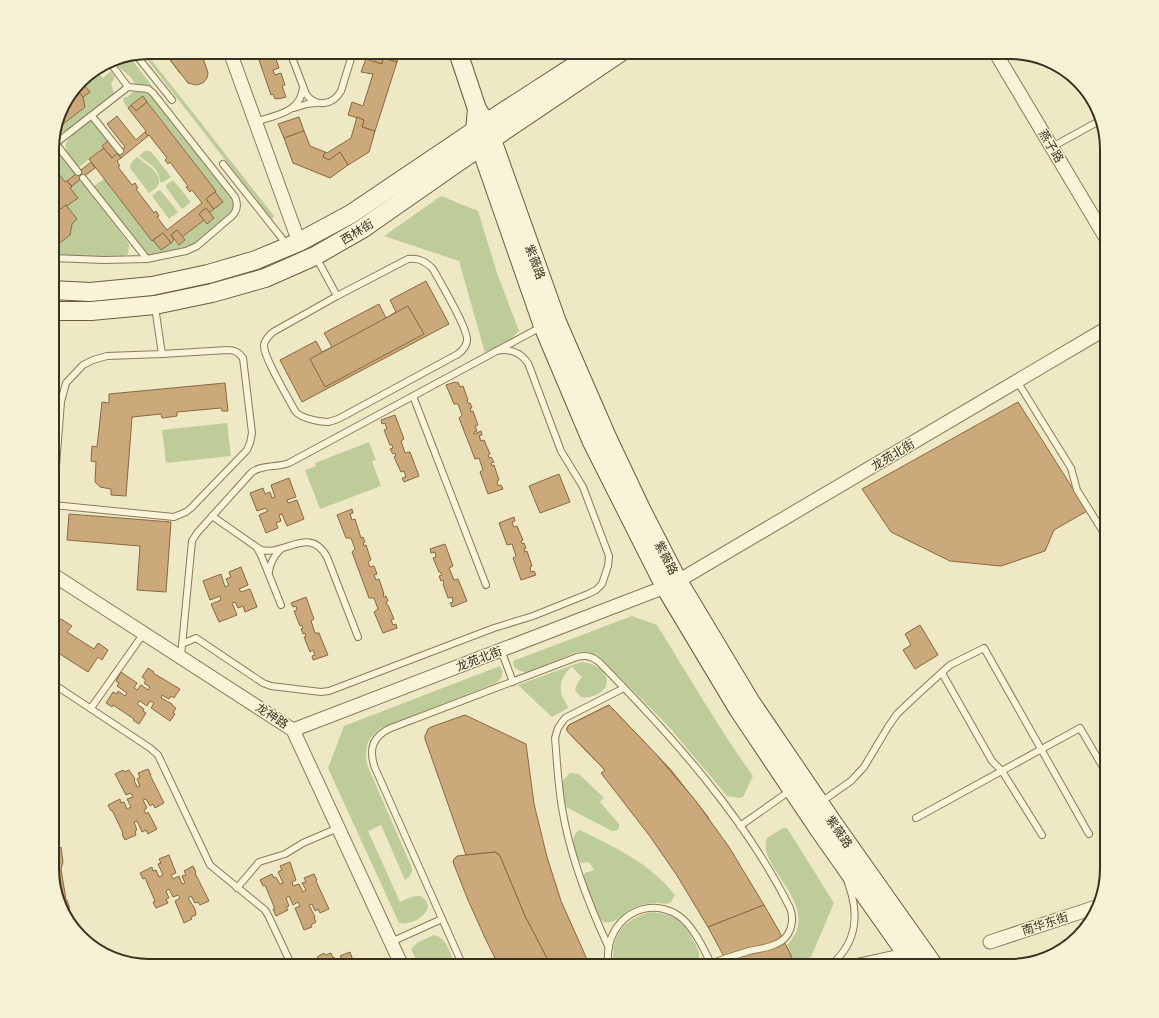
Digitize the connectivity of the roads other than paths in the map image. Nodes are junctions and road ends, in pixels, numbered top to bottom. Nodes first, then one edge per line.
1 (232, 59) edge
2 (293, 59) edge
3 (351, 59) edge
4 (460, 59) edge
5 (586, 59) edge
6 (609, 59) edge
7 (999, 59) edge
8 (140, 60) edge
9 (113, 67) edge
10 (128, 87) junction
11 (303, 87) junction
12 (109, 93) dead end
13 (111, 100) junction
14 (172, 100) dead end
15 (317, 103) junction
16 (292, 109) junction
17 (92, 116) junction
18 (255, 122) junction
19 (1096, 123) edge
20 (482, 130) junction
21 (60, 139) edge
22 (59, 147) edge
23 (1052, 147) junction
24 (120, 151) dead end
25 (223, 164) dead end
26 (78, 172) dead end
27 (83, 178) dead end
28 (1100, 228) edge
29 (293, 244) junction
30 (315, 256) junction
31 (59, 258) edge
32 (147, 259) junction
33 (59, 290) edge
34 (337, 296) junction
35 (155, 305) junction
36 (59, 311) edge
37 (543, 326) junction
38 (1100, 332) edge
39 (496, 351) junction
40 (162, 354) junction
41 (1017, 381) junction
42 (413, 396) junction
43 (59, 428) edge
44 (59, 507) edge
45 (212, 516) junction
46 (1100, 527) edge
47 (256, 547) junction
48 (282, 549) junction
49 (270, 577) junction
50 (59, 578) edge
51 (486, 584) dead end
52 (672, 584) junction
53 (280, 605) dead end
54 (144, 633) junction
55 (358, 637) dead end
56 (182, 650) junction
57 (501, 650) junction
58 (942, 673) junction
59 (513, 682) junction
60 (59, 687) edge
61 (624, 688) junction
62 (91, 708) junction
63 (293, 730) junction
64 (1100, 762) edge
65 (1002, 771) junction
66 (792, 790) junction
67 (819, 803) junction
68 (916, 818) dead end
69 (740, 826) junction
70 (338, 828) junction
71 (1089, 834) dead end
72 (1042, 835) dead end
73 (841, 860) junction
74 (237, 888) junction
75 (1091, 909) edge
76 (442, 919) junction
77 (391, 942) junction
78 (990, 942) dead end
79 (609, 948) junction
80 (289, 959) edge
81 (399, 959) edge
82 (459, 959) edge
83 (609, 959) edge
84 (706, 959) edge
85 (728, 959) edge
86 (838, 959) edge
87 (919, 959) edge
88 (919, 959) edge

1 - 18 street
2 - 11 lane
3 - 15 lane
4 - 20 main road, 紫薇路
5 - 20 main road, 西林街
6 - 20 main road, 西林街
7 - 23 street, 燕子路
8 - 14 lane
9 - 10 lane
10 - 13 lane
10 - 32 lane
11 - 15 lane
11 - 16 lane
12 - 13 lane
13 - 17 lane
15 - 16 lane
16 - 18 lane
17 - 21 lane
17 - 24 lane
18 - 29 street
19 - 23 lane
20 - 29 main road, 西林街
20 - 30 main road, 西林街
20 - 37 main road, 紫薇路
20 - 52 main road, 紫薇路
22 - 26 lane
23 - 28 street, 燕子路
25 - 29 lane
27 - 32 lane
29 - 33 main road, 西林街
30 - 34 lane
30 - 35 main road, 西林街
31 - 32 lane
34 - 34 lane
35 - 36 main road, 西林街
35 - 40 lane
37 - 39 lane
37 - 52 main road, 紫薇路
38 - 41 street, 龙苑北街
39 - 42 lane
39 - 56 lane
40 - 43 lane
40 - 44 lane
41 - 46 lane
41 - 52 street, 龙苑北街
42 - 45 lane
42 - 51 lane
45 - 47 lane
45 - 56 lane
47 - 48 lane
47 - 49 lane
48 - 49 lane
48 - 55 lane
49 - 53 lane
50 - 54 street, 龙神路
52 - 57 street, 龙苑北街
52 - 66 main road, 紫薇路
52 - 67 main road, 紫薇路
54 - 56 street, 龙神路
54 - 62 lane
56 - 63 street, 龙神路
57 - 59 lane
57 - 63 street, 龙苑北街
58 - 65 lane
58 - 67 lane
58 - 71 lane
59 - 61 lane
59 - 76 lane
60 - 62 lane
61 - 69 lane
61 - 79 lane
62 - 74 lane
63 - 70 street, 龙神路
64 - 65 lane
65 - 68 lane
65 - 72 lane
66 - 69 lane
66 - 73 main road, 紫薇路
67 - 87 main road, 紫薇路
69 - 85 lane
70 - 74 lane
70 - 77 street, 龙神路
73 - 86 lane
73 - 88 main road, 紫薇路
74 - 80 lane
75 - 78 street, 南华东街
76 - 77 lane
76 - 82 lane
77 - 81 street, 龙神路
79 - 83 lane
79 - 84 lane

